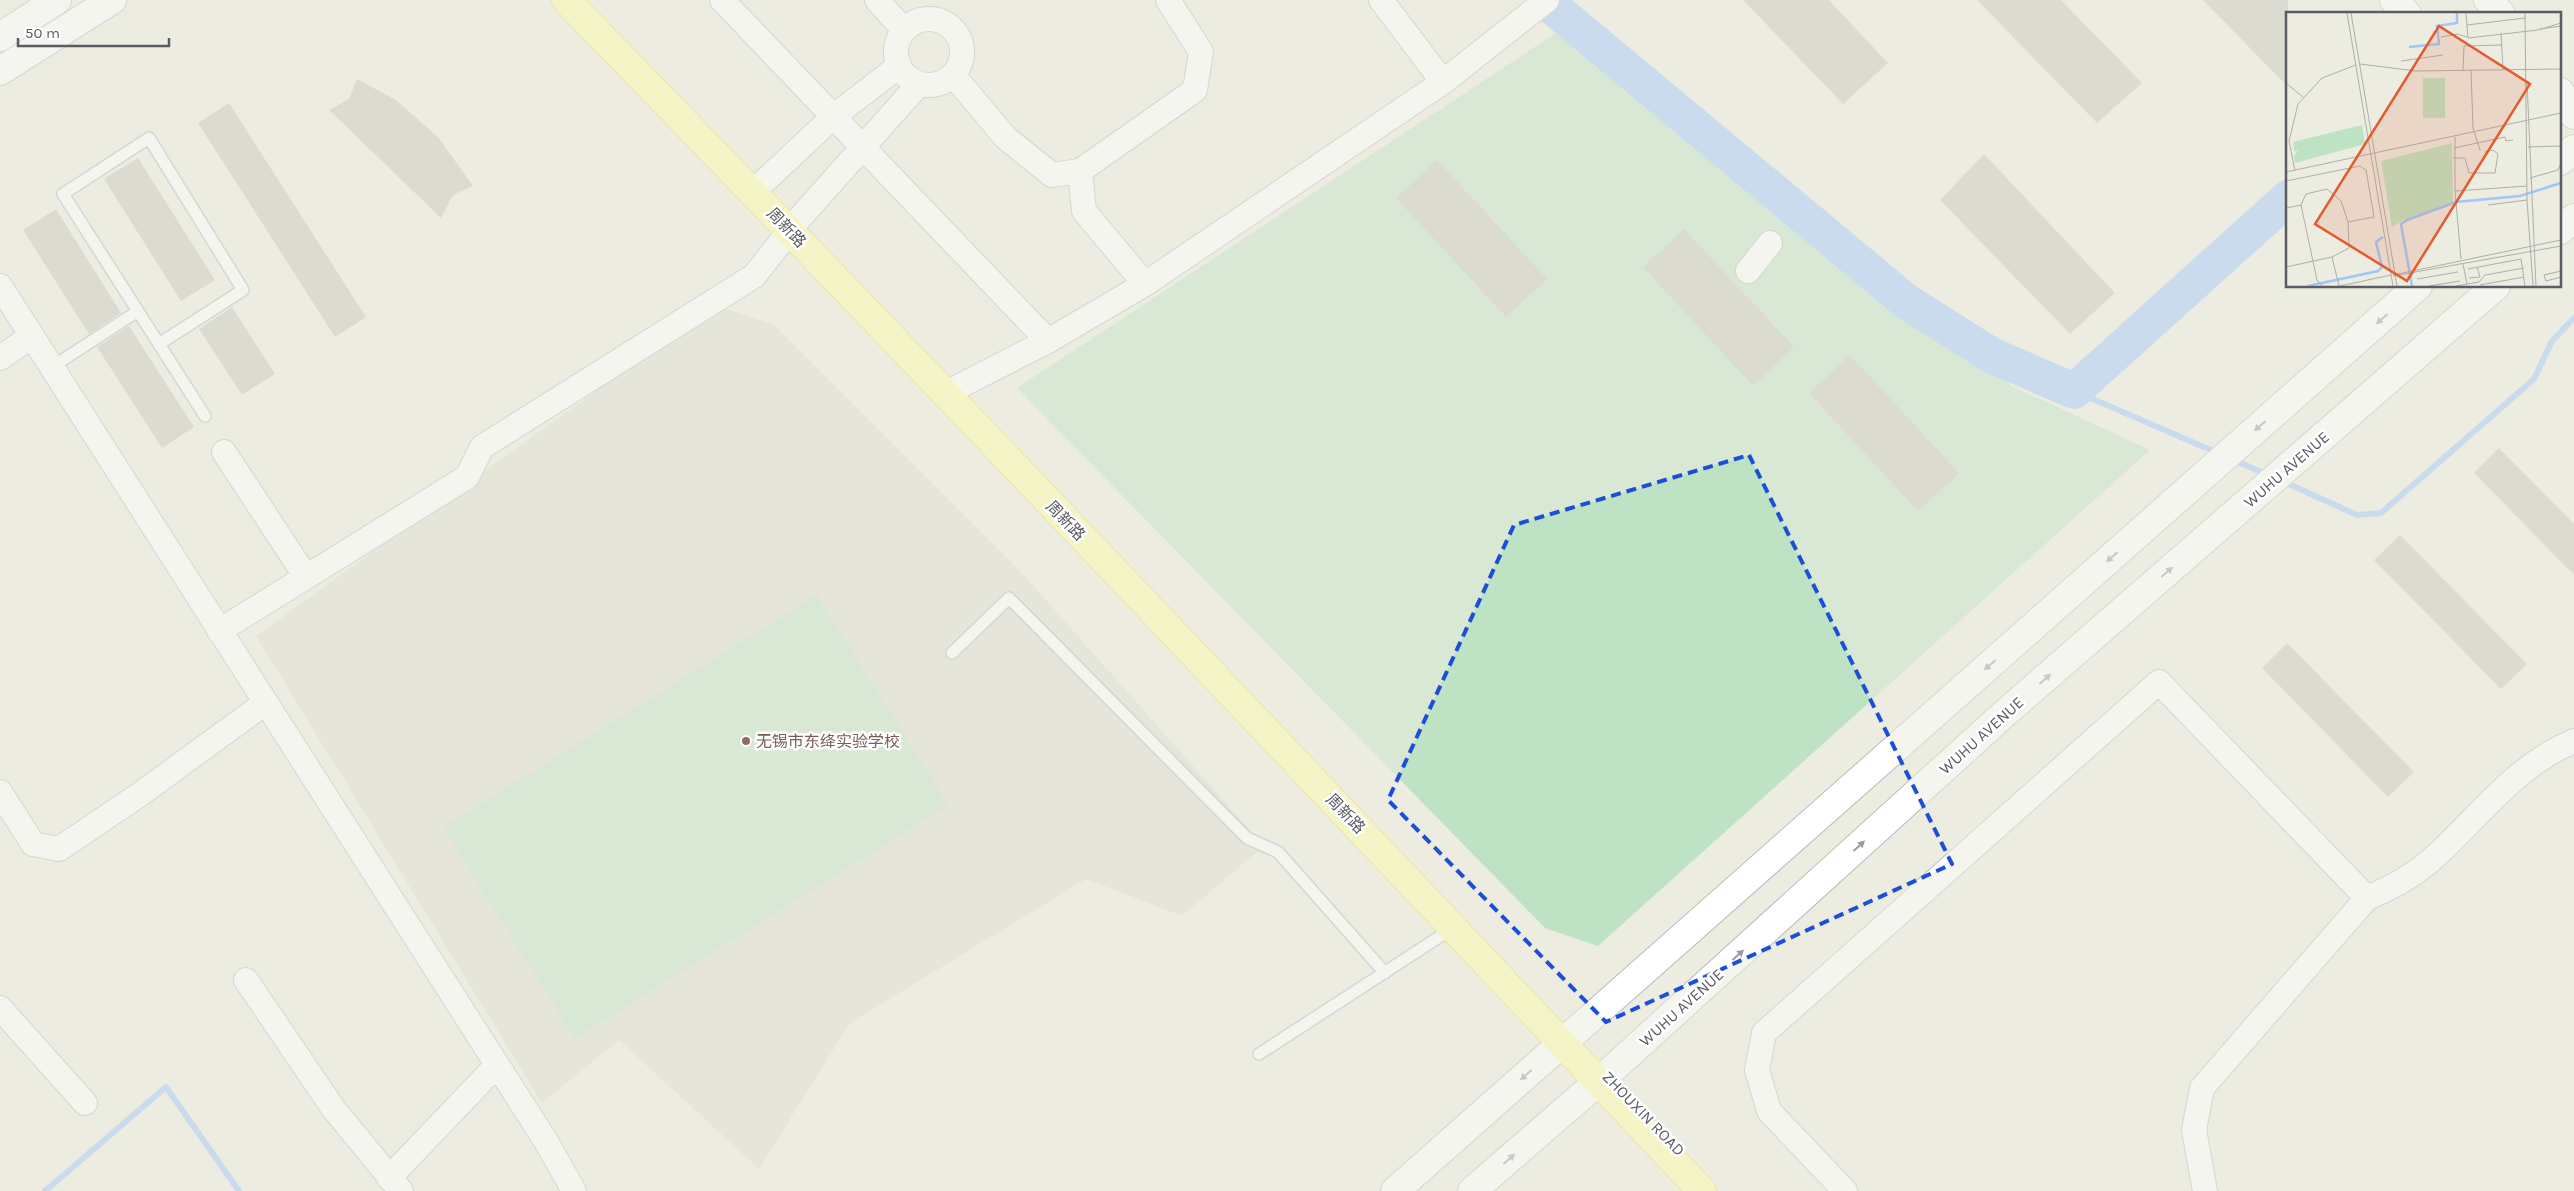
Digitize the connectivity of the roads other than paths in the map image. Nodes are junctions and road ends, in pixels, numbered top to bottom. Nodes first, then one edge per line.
1 (57, 0) edge
2 (112, 0) edge
3 (566, 0) edge
4 (582, 0) edge
5 (722, 0) edge
6 (877, 0) edge
7 (1168, 0) edge
8 (1381, 0) edge
9 (1547, 0) edge
10 (2394, 0) edge
11 (2488, 0) edge
12 (2405, 12) edge
13 (2499, 12) edge
14 (904, 30) junction
15 (0, 38) edge
16 (899, 66) junction
17 (0, 71) edge
18 (954, 75) junction
19 (1443, 82) junction
20 (920, 84) junction
21 (2562, 95) edge
22 (2574, 115) edge
23 (834, 116) junction
24 (864, 148) junction
25 (1080, 171) junction
26 (757, 187) junction
27 (2574, 218) edge
28 (794, 225) junction
29 (2562, 228) edge
30 (1770, 243) dead end
31 (1748, 271) dead end
32 (1145, 284) junction
33 (0, 286) edge
34 (2416, 288) edge
35 (2494, 288) edge
36 (138, 311) junction
37 (32, 336) junction
38 (1048, 341) junction
39 (159, 344) junction
40 (0, 358) edge
41 (52, 368) junction
42 (951, 390) junction
43 (205, 416) dead end
44 (224, 452) dead end
45 (306, 577) junction
46 (219, 631) junction
47 (952, 653) dead end
48 (266, 703) junction
49 (2574, 742) edge
50 (0, 792) edge
51 (2367, 898) junction
52 (1455, 927) junction
53 (1385, 973) junction
54 (246, 980) dead end
55 (0, 1008) edge
56 (1567, 1039) junction
57 (1259, 1054) dead end
58 (497, 1066) junction
59 (1602, 1078) junction
60 (85, 1103) dead end
61 (395, 1184) edge
62 (574, 1191) edge
63 (1395, 1191) edge
64 (1472, 1191) edge
65 (1702, 1191) edge
66 (1718, 1191) edge
67 (1845, 1191) edge
68 (2205, 1191) edge

1 - 15 main road
2 - 17 main road
3 - 26 main road, 周新路
4 - 26 main road, 周新路
5 - 23 street
6 - 14 street
7 - 25 street
8 - 19 street
9 - 19 street
10 - 12 main road
11 - 13 main road
14 - 16 street
14 - 18 street
16 - 20 street
16 - 23 street
18 - 20 street
18 - 25 street
19 - 32 street
20 - 24 street
21 - 22 main road
23 - 24 street
23 - 26 street
24 - 28 street
24 - 38 street
25 - 32 street
26 - 28 main road, 周新路
27 - 29 main road
28 - 42 main road, 周新路
28 - 45 street
30 - 31 street
32 - 38 street
33 - 37 street
34 -> 56 main road
59 -> 35 main road, WUHU AVENUE
36 - 39 lane
36 - 39 lane
36 - 41 lane
37 - 40 street
37 - 41 street
38 - 42 street
39 - 43 lane
41 - 46 street
42 - 52 main road, 周新路
42 - 56 main road, 周新路
44 - 45 street
45 - 46 street
46 - 48 street
47 - 53 lane
48 - 50 street
48 - 58 street
49 - 51 street
51 - 67 street
51 - 68 street
52 - 53 lane
52 - 56 main road, 周新路
53 - 57 lane
54 - 61 street
55 - 60 street
56 - 59 main road, ZHOUXIN ROAD
56 -> 63 main road
58 - 61 street
58 - 62 street
64 -> 59 main road, WUHU AVENUE
59 - 65 main road, ZHOUXIN ROAD
59 - 66 main road, ZHOUXIN ROAD

